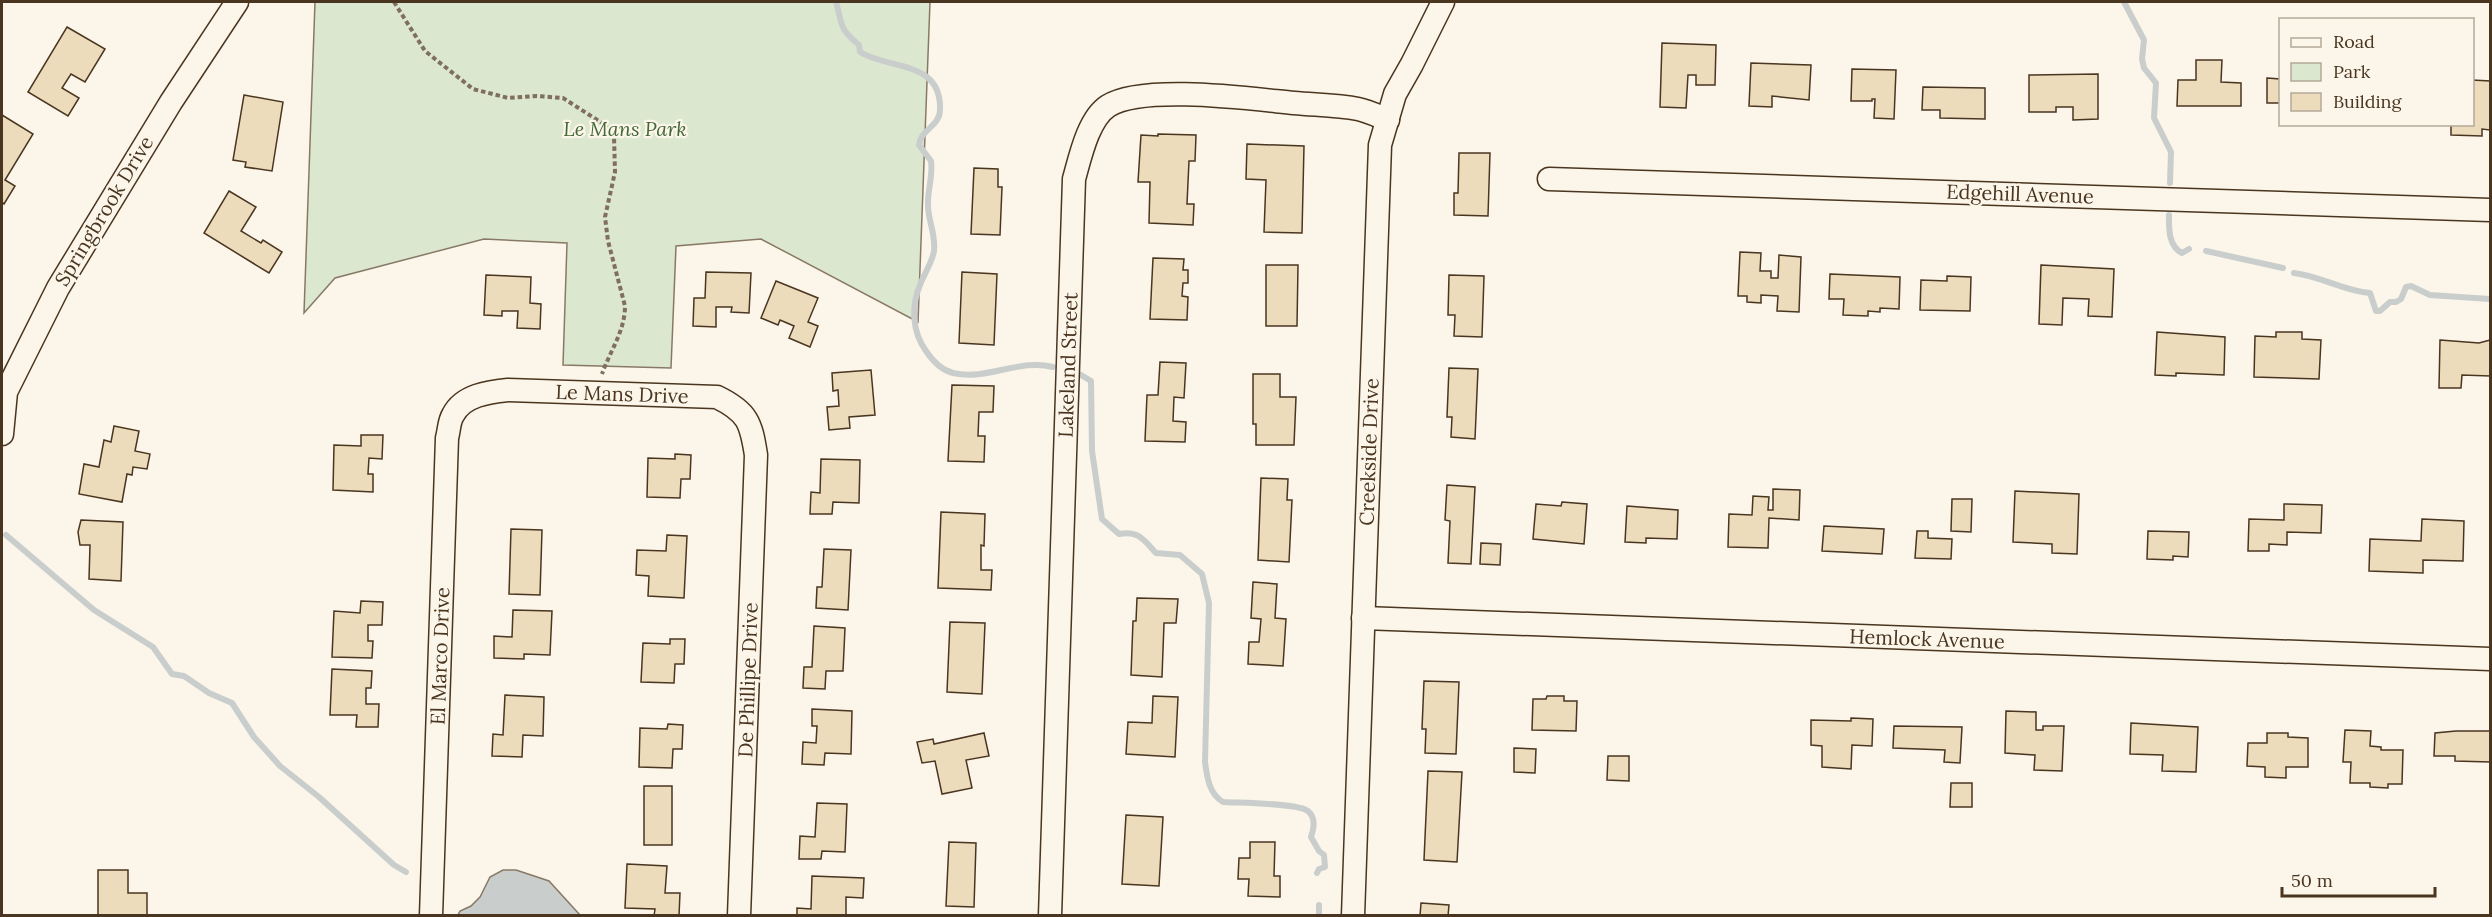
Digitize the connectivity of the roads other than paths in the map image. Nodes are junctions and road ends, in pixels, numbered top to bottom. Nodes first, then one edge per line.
1 (237, 2) edge
2 (1443, 2) edge
3 (1388, 120) junction
4 (1549, 179) dead end
5 (2490, 210) edge
6 (4, 391) edge
7 (465, 402) joint
8 (2, 434) edge
9 (754, 444) joint
10 (1363, 618) junction
11 (2490, 659) edge
12 (431, 915) edge
13 (739, 915) edge
14 (1050, 915) edge
15 (1353, 915) edge

1 - 6 street, Springbrook Drive
2 - 3 street, Creekside Drive
3 - 10 street, Creekside Drive
3 - 14 street, Lakeland Street
4 - 5 street, Edgehill Avenue
6 - 8 street, Springbrook Drive
7 - 9 street, Le Mans Drive
7 - 12 street, El Marco Drive
9 - 13 street, De Phillipe Drive
10 - 11 street, Hemlock Avenue
10 - 15 street, Creekside Drive

